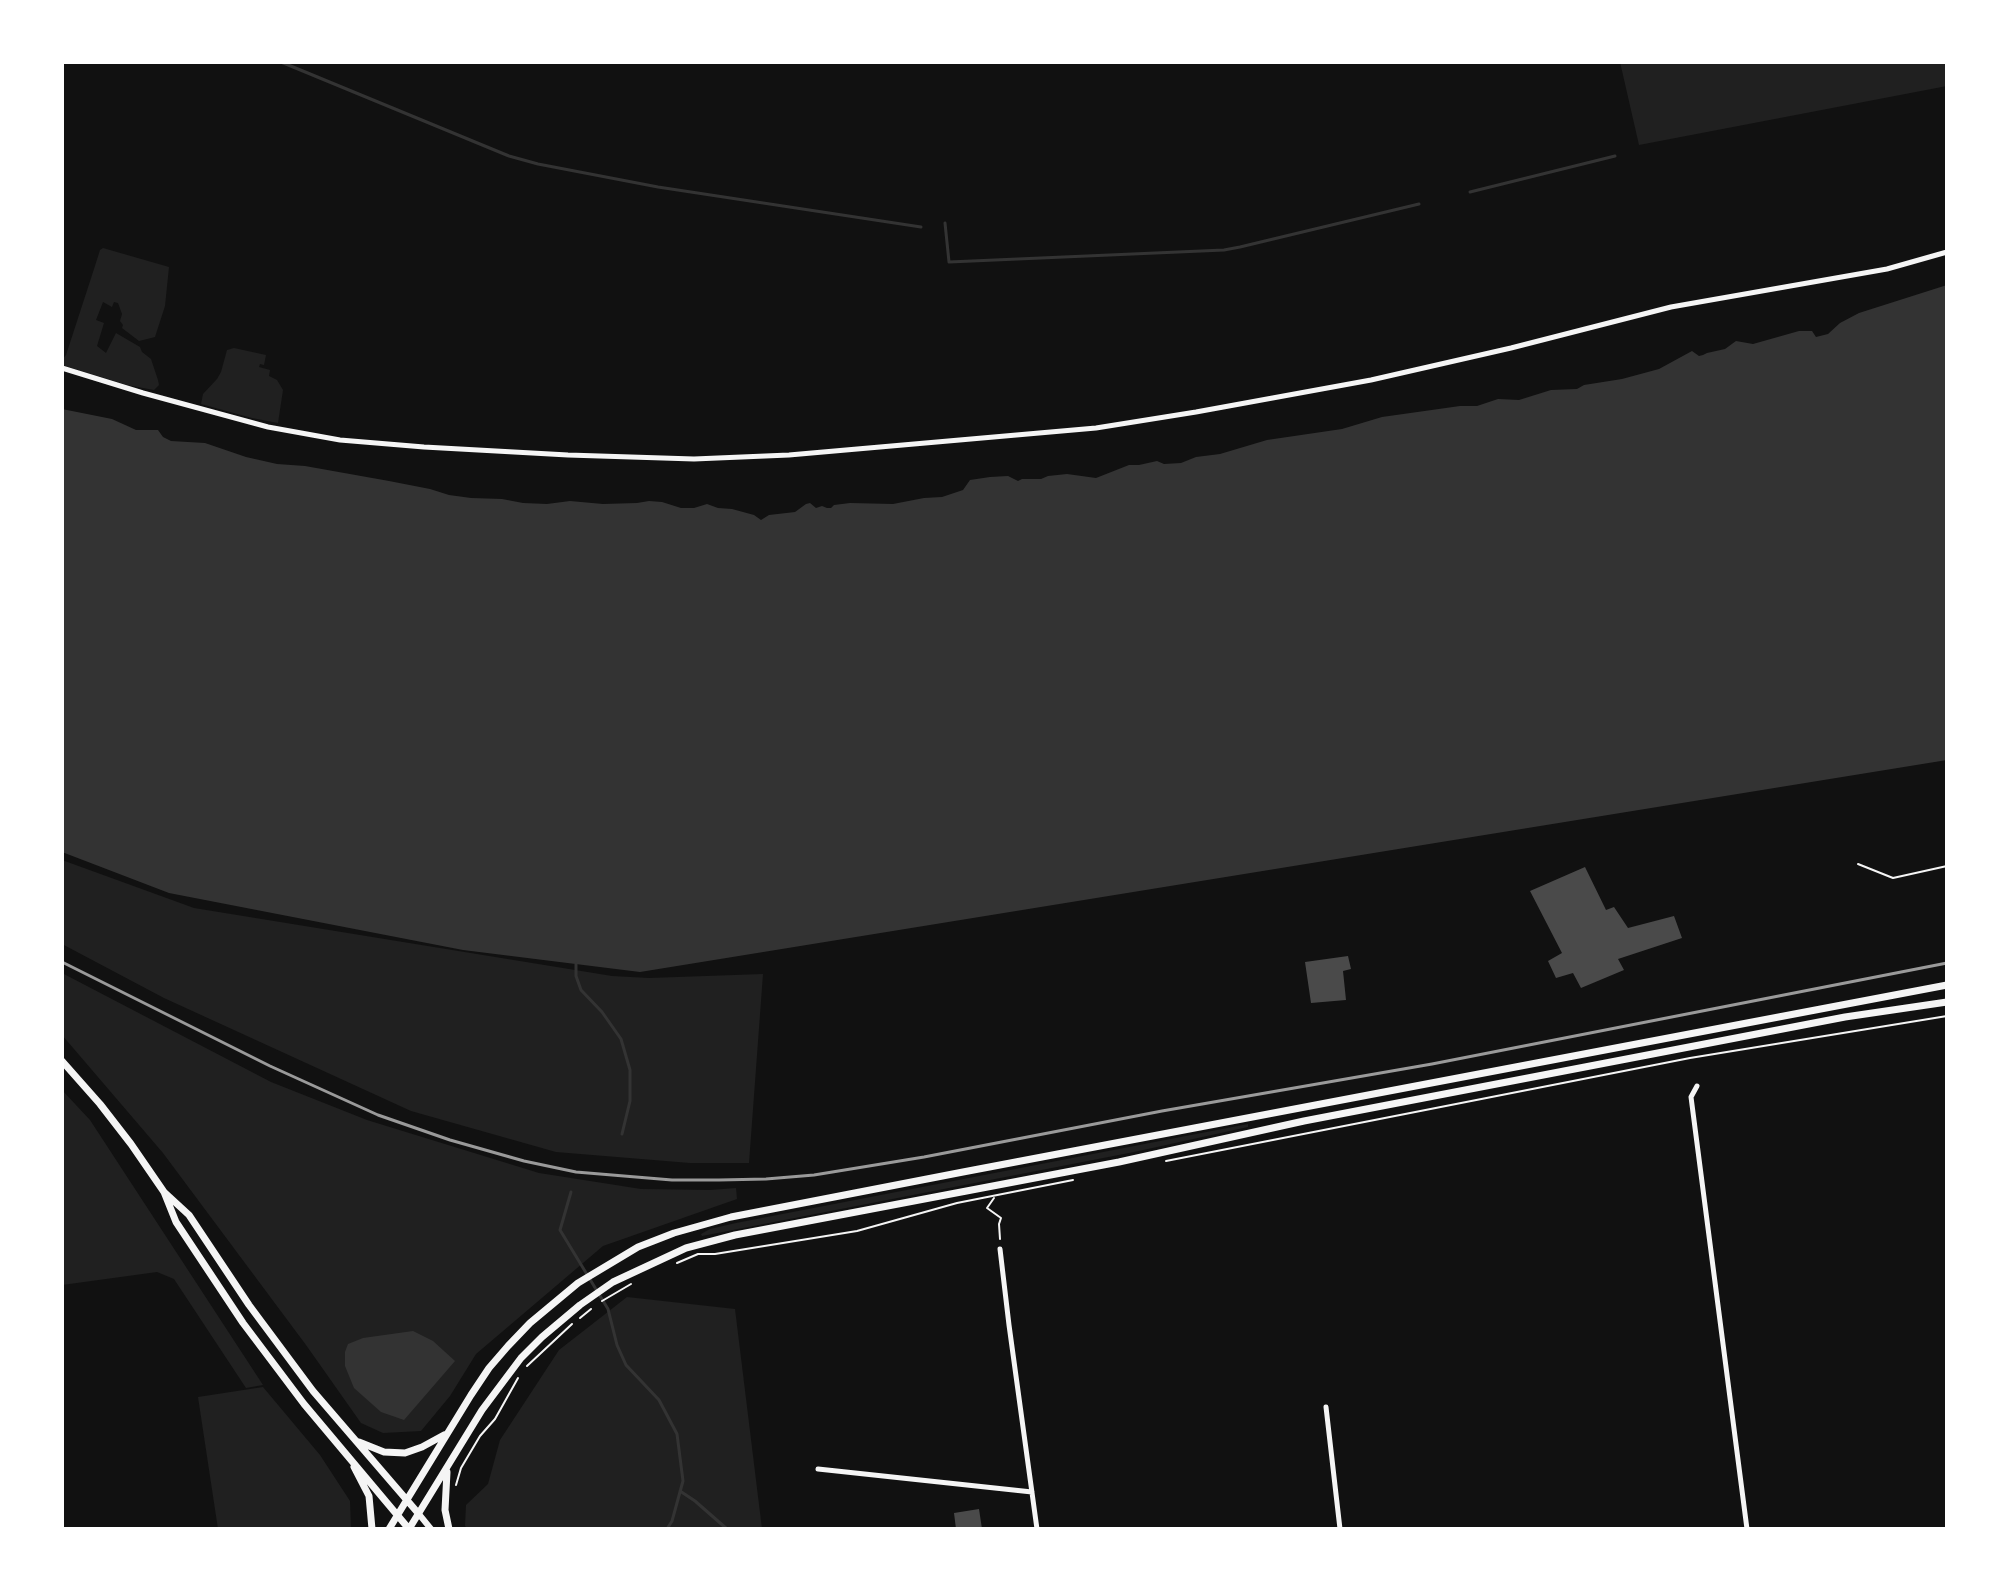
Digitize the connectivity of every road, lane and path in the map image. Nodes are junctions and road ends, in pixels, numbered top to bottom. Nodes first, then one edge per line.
1 (1947, 252) edge
2 (62, 368) edge
3 (1858, 864) dead end
4 (1947, 866) edge
5 (1947, 985) edge
6 (1947, 1002) edge
7 (1947, 1016) edge
8 (62, 1061) edge
9 (1697, 1086) dead end
10 (1164, 1162) dead end
11 (1071, 1181) dead end
12 (164, 1192) junction
13 (994, 1197) junction
14 (1000, 1249) joint
15 (670, 1266) dead end
16 (637, 1280) dead end
17 (1326, 1407) dead end
18 (446, 1434) junction
19 (355, 1441) junction
20 (348, 1455) junction
21 (448, 1469) junction
22 (818, 1469) dead end
23 (454, 1491) dead end
24 (1032, 1492) junction
25 (406, 1500) junction
26 (418, 1513) junction
27 (398, 1514) junction
28 (372, 1529) edge
29 (389, 1529) edge
30 (409, 1529) edge
31 (431, 1529) edge
32 (449, 1529) edge
33 (1037, 1529) edge
34 (1340, 1529) edge
35 (1747, 1529) edge

1 - 2 street
3 - 4 lane
5 - 18 main road
6 - 21 main road
7 - 10 path
8 - 12 main road
9 - 35 street
11 - 13 path
12 - 19 main road
12 - 20 main road
13 - 14 path
13 - 15 path
14 - 24 street
16 - 23 path
17 - 34 street
18 - 19 main road
18 - 25 main road
19 - 25 main road
20 - 27 main road
20 - 28 main road
21 - 26 main road
21 - 32 main road
22 - 24 street
24 - 33 street
25 - 26 main road
25 - 27 main road
26 - 30 main road
26 - 31 main road
27 - 29 main road
27 - 30 main road

